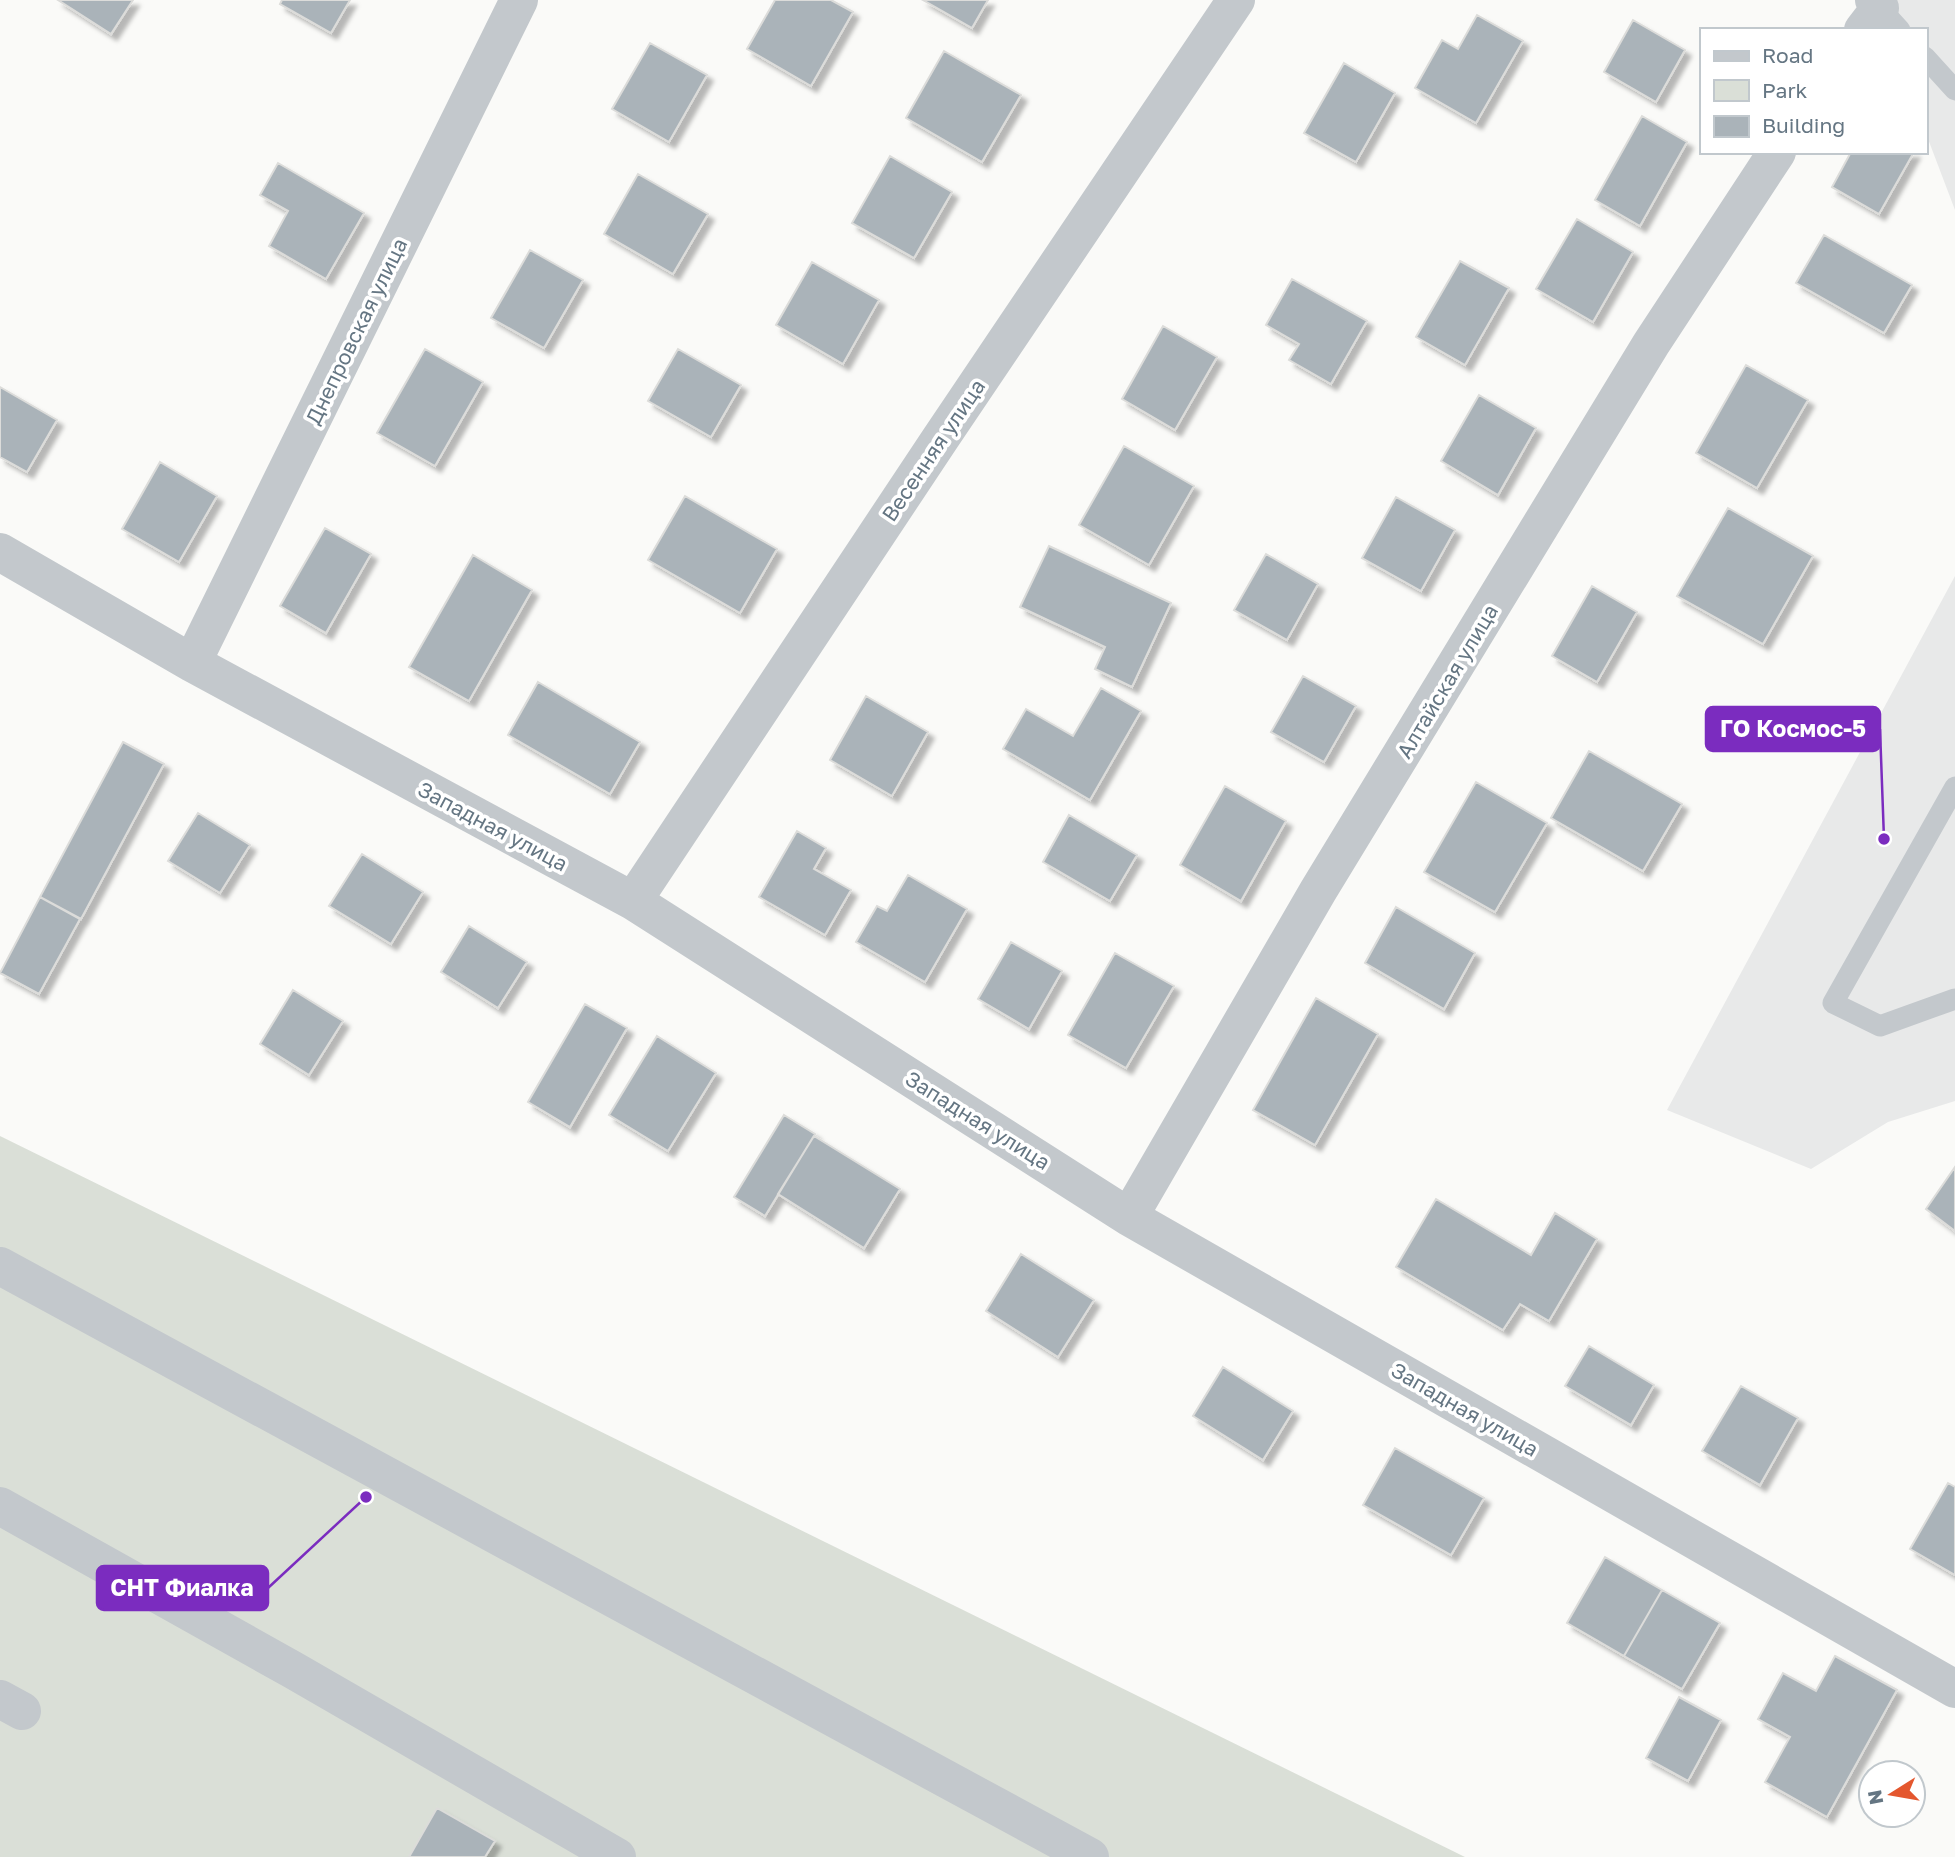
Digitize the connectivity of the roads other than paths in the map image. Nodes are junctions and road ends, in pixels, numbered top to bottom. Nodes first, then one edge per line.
1 (519, 0) edge
2 (1236, 0) edge
3 (1927, 59) edge
4 (1955, 90) edge
5 (1776, 154) edge
6 (0, 552) edge
7 (192, 663) junction
8 (1955, 788) edge
9 (633, 901) junction
10 (1955, 999) edge
11 (1129, 1217) junction
12 (0, 1266) edge
13 (0, 1506) edge
14 (1955, 1689) edge
15 (617, 1857) edge
16 (1090, 1857) edge

1 - 7 street, Днепровская улица
2 - 9 street, Весенняя улица
3 - 4 lane
5 - 11 street, Алтайская улица
6 - 7 street, Западная улица
7 - 9 street, Западная улица
8 - 10 lane
9 - 11 street, Западная улица
11 - 14 street, Западная улица
12 - 16 street
13 - 15 street

